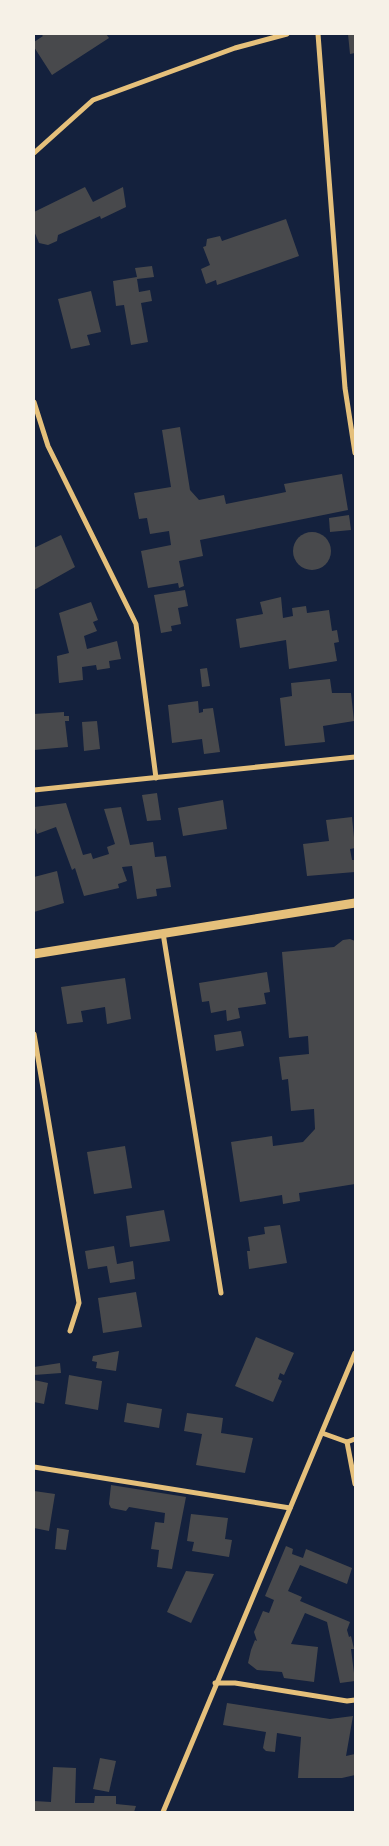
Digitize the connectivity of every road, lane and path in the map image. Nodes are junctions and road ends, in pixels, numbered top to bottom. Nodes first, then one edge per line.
1 (287, 34) edge
2 (318, 34) edge
3 (34, 153) edge
4 (34, 402) edge
5 (355, 453) edge
6 (355, 758) edge
7 (156, 778) junction
8 (34, 790) edge
9 (355, 903) edge
10 (163, 933) junction
11 (34, 954) edge
12 (34, 1034) edge
13 (221, 1293) dead end
14 (70, 1331) dead end
15 (355, 1353) edge
16 (322, 1433) junction
17 (355, 1439) edge
18 (347, 1442) junction
19 (34, 1468) edge
20 (355, 1484) edge
21 (290, 1508) junction
22 (215, 1683) junction
23 (355, 1700) edge
24 (163, 1812) edge

1 - 3 street
2 - 5 street
4 - 7 street
6 - 7 street
7 - 8 street
9 - 10 street
10 - 11 street
10 - 13 street
12 - 14 street
15 - 16 street
16 - 18 street
16 - 21 street
17 - 18 street
18 - 20 street
19 - 21 street
21 - 22 street
22 - 23 street
22 - 24 street

